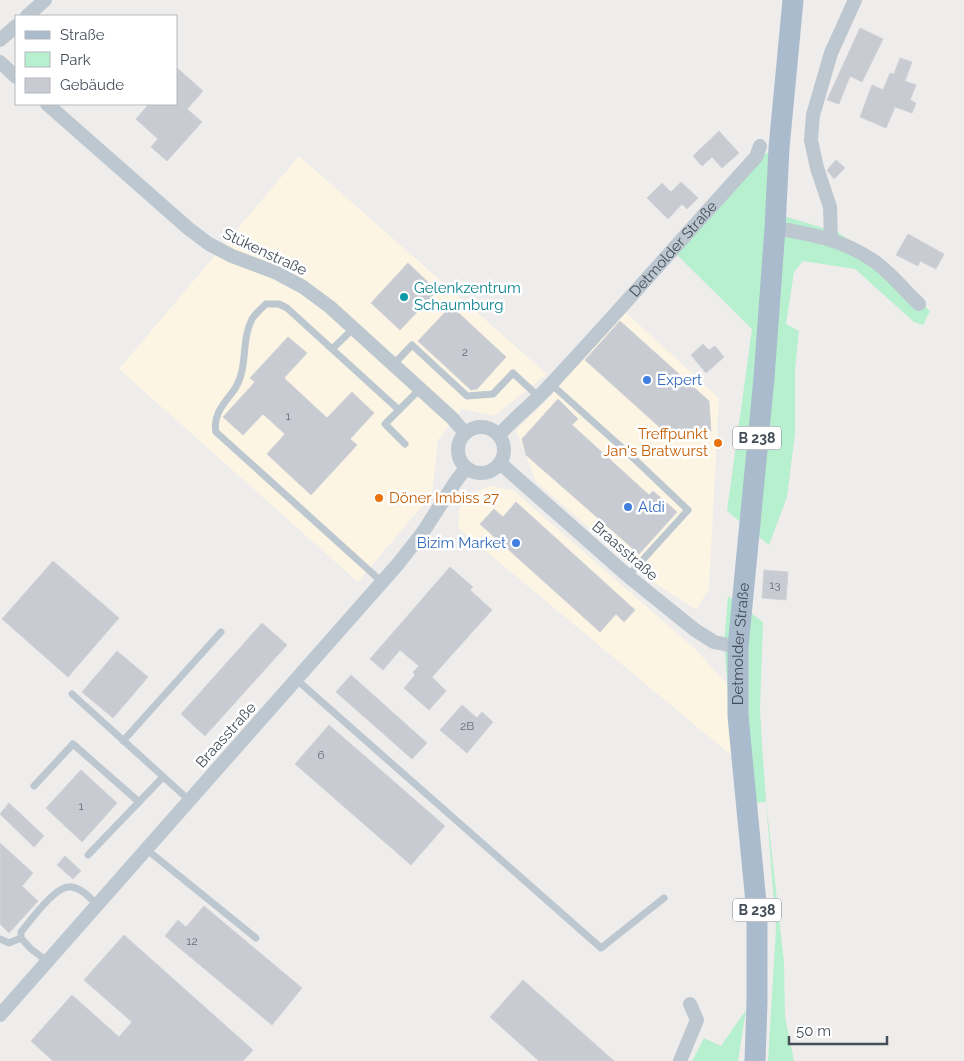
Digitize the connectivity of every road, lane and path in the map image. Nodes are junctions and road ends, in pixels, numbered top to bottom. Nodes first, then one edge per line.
1 (45, 0) edge
2 (793, 0) edge
3 (855, 0) edge
4 (28, 15) edge
5 (15, 27) edge
6 (0, 40) edge
7 (0, 62) edge
8 (15, 76) edge
9 (48, 105) edge
10 (760, 146) dead end
11 (776, 228) junction
12 (831, 239) junction
13 (919, 304) dead end
14 (353, 329) junction
15 (332, 349) junction
16 (393, 364) junction
17 (551, 384) junction
18 (420, 389) junction
19 (539, 398) junction
20 (399, 410) junction
21 (465, 433) junction
22 (499, 435) junction
23 (406, 444) dead end
24 (500, 463) junction
25 (466, 468) junction
26 (628, 576) junction
27 (382, 582) junction
28 (221, 632) dead end
29 (738, 647) junction
30 (297, 680) junction
31 (72, 694) dead end
32 (123, 741) junction
33 (163, 777) junction
34 (34, 786) dead end
35 (189, 800) junction
36 (139, 802) junction
37 (146, 849) junction
38 (88, 855) dead end
39 (664, 898) dead end
40 (97, 906) junction
41 (21, 938) junction
42 (256, 938) dead end
43 (0, 939) edge
44 (47, 961) junction
45 (690, 1004) dead end
46 (2, 1007) edge
47 (680, 1061) edge
48 (755, 1061) edge

1 - 4 street
2 - 11 main road, Detmolder Straße / B 238
3 - 12 street
5 - 6 street
7 - 8 street
9 - 14 street, Stükenstraße
10 - 17 street, Detmolder Straße
11 - 12 street
11 - 29 main road, Detmolder Straße / B 238
12 - 13 street
14 - 15 lane
14 - 16 street, Stükenstraße
15 - 20 lane
15 - 27 lane
16 - 18 street, Stükenstraße
16 - 19 lane
17 - 19 street, Detmolder Straße
17 - 26 lane
18 - 20 lane
18 - 21 street, Stükenstraße
19 - 22 street, Detmolder Straße
20 - 23 lane
21 - 22 street
21 - 25 street
22 - 24 street
24 - 25 street
24 - 26 street, Braasstraße
25 - 27 street, Braasstraße
26 - 29 street, Braasstraße
27 - 30 street, Braasstraße
28 - 32 lane
29 - 48 main road, Detmolder Straße / B 238
30 - 35 street, Braasstraße
30 - 39 lane
31 - 32 lane
32 - 33 lane
33 - 35 lane
33 - 36 lane
34 - 36 lane
35 - 37 street, Braasstraße
36 - 38 lane
37 - 40 street, Braasstraße
37 - 42 lane
40 - 41 lane
40 - 44 street, Braasstraße
41 - 43 lane
41 - 44 lane
44 - 46 street, Braasstraße
45 - 47 street

